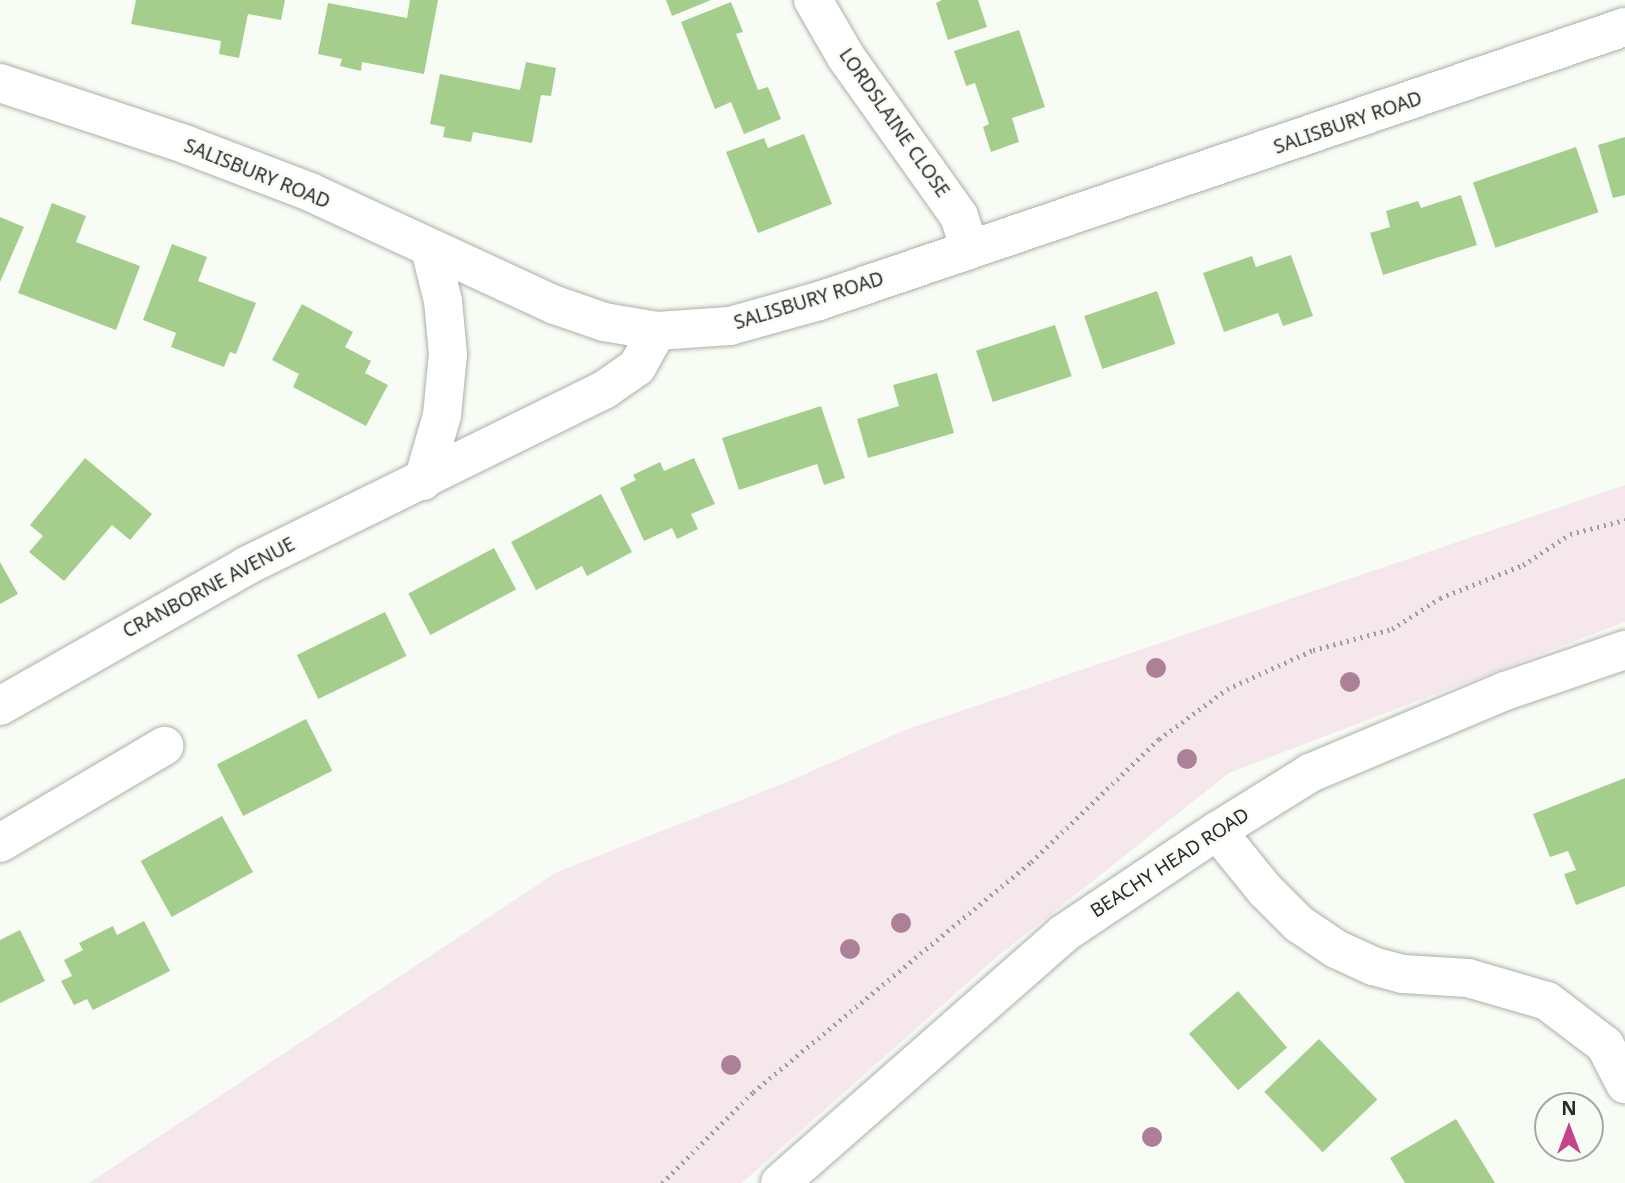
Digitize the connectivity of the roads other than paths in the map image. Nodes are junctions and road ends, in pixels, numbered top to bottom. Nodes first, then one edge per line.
1 (813, 0) edge
2 (1625, 27) edge
3 (0, 83) edge
4 (430, 249) junction
5 (970, 249) junction
6 (657, 331) junction
7 (423, 481) junction
8 (1625, 650) edge
9 (0, 706) edge
10 (164, 746) dead end
11 (1217, 831) junction
12 (0, 843) edge
13 (1625, 1084) edge
14 (780, 1183) edge

1 - 5 street, LORDSLAINE CLOSE
2 - 5 street, SALISBURY ROAD
3 - 4 street, SALISBURY ROAD
4 - 6 street, SALISBURY ROAD
4 - 7 street
5 - 6 street, SALISBURY ROAD
6 - 7 street, CRANBORNE AVENUE
7 - 9 street, CRANBORNE AVENUE
8 - 11 street, BEACHY HEAD ROAD
10 - 12 street
11 - 13 street
11 - 14 street, BEACHY HEAD ROAD

